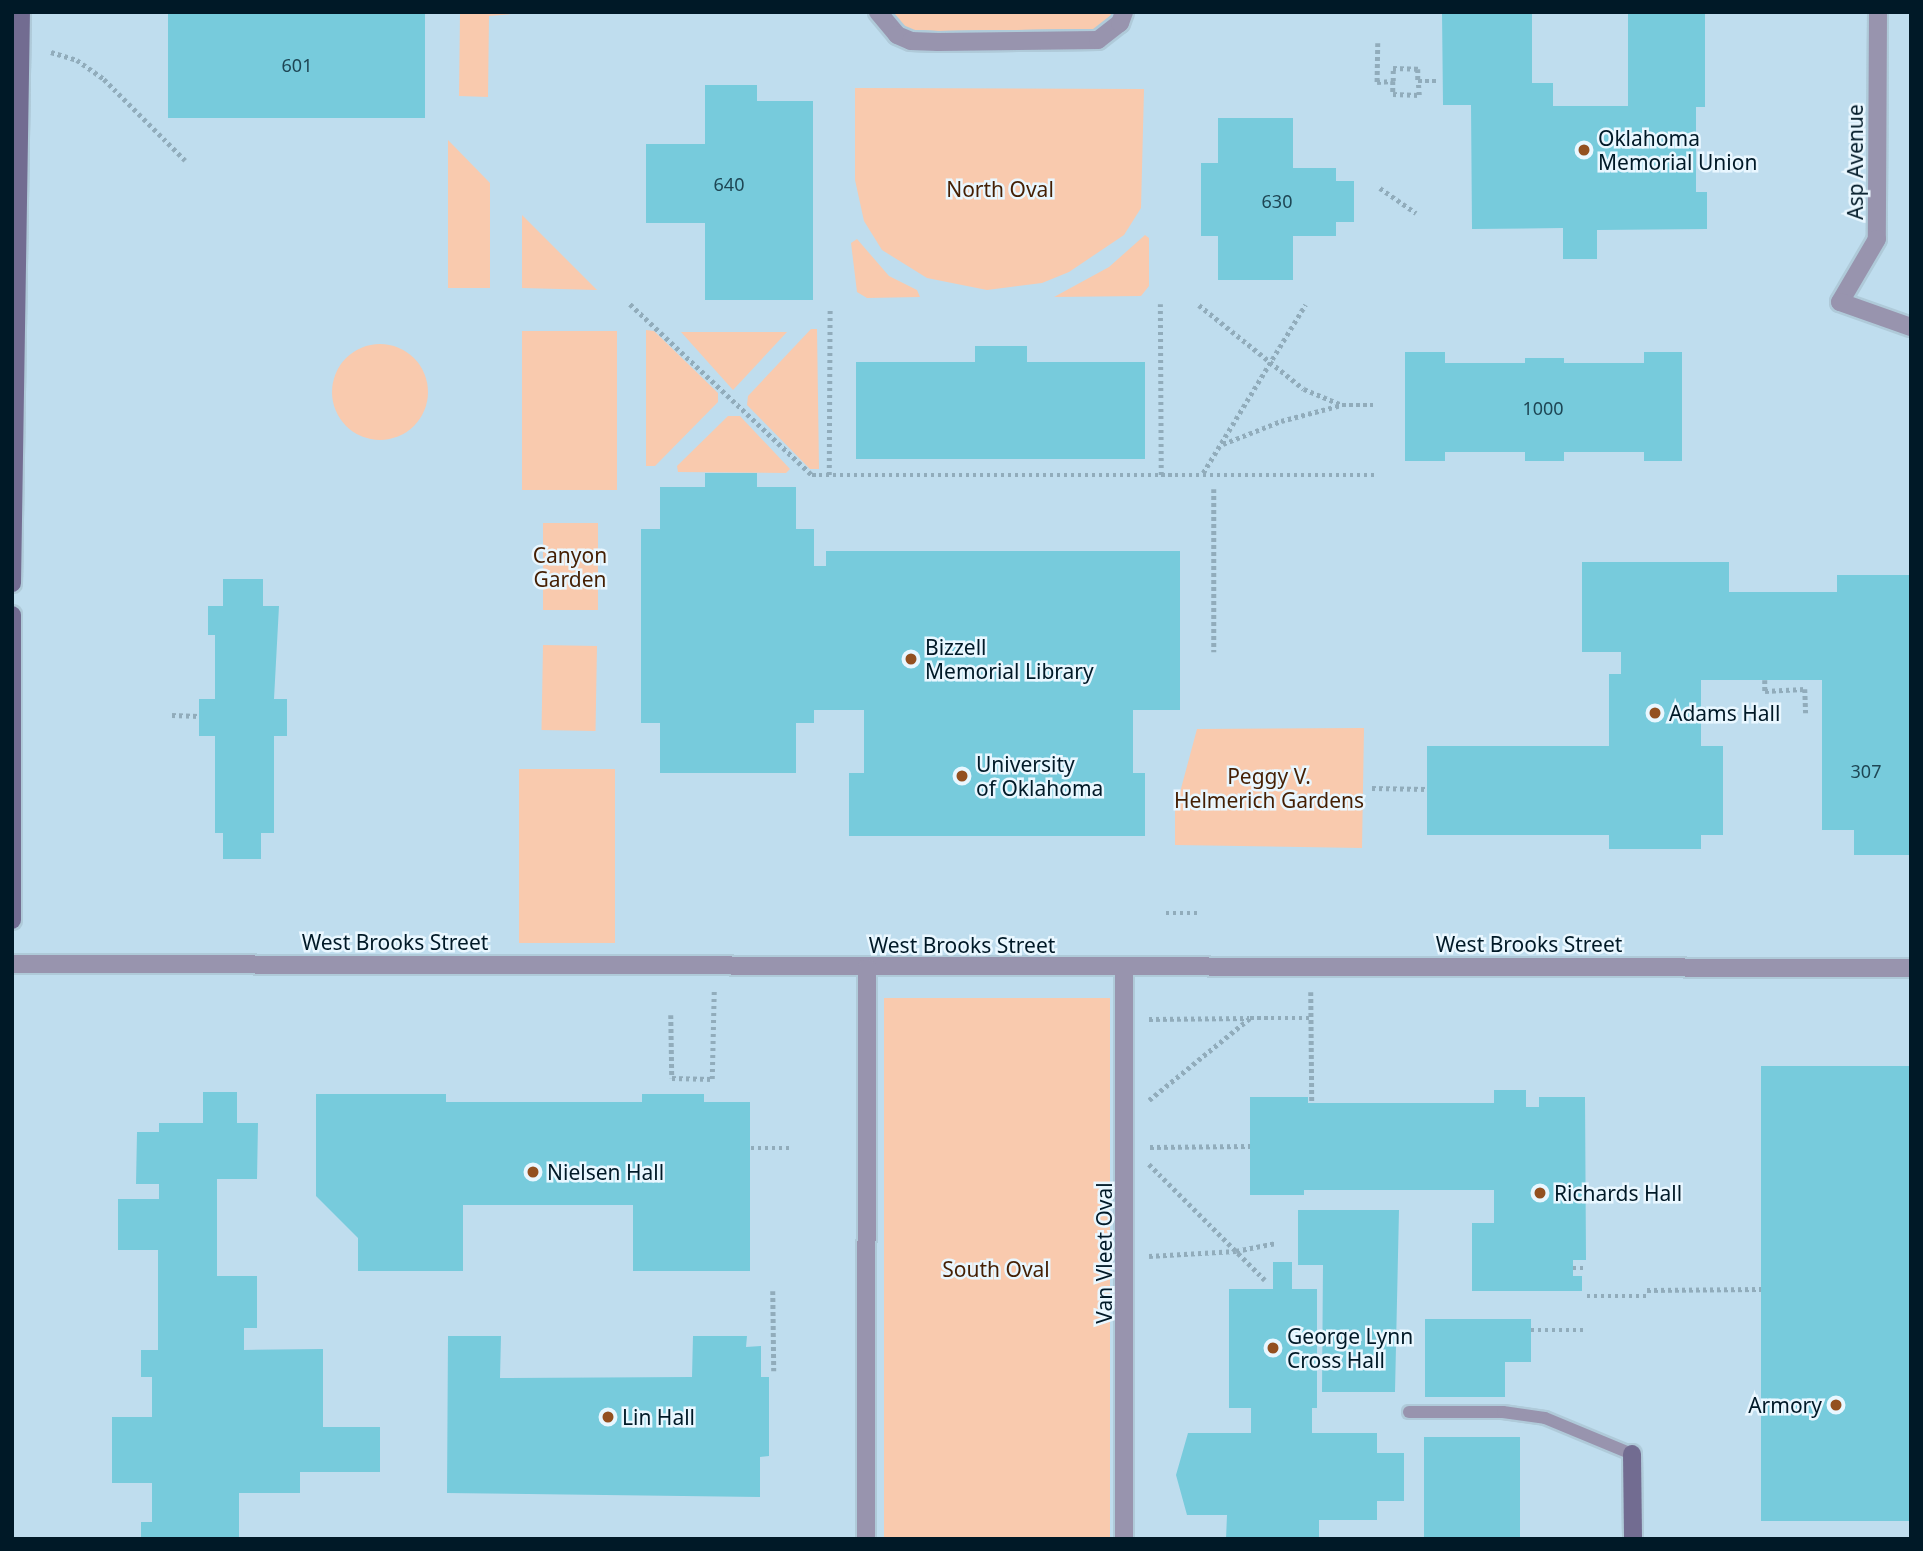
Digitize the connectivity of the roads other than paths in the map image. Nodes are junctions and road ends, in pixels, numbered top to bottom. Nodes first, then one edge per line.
1 (21, 12) edge
2 (878, 12) edge
3 (1124, 12) edge
4 (1878, 12) edge
5 (1911, 327) edge
6 (12, 583) edge
7 (12, 615) edge
8 (12, 920) edge
9 (12, 964) edge
10 (867, 968) junction
11 (1124, 968) junction
12 (1911, 968) edge
13 (1409, 1412) dead end
14 (1632, 1454) joint
15 (866, 1539) edge
16 (1124, 1539) edge
17 (1633, 1539) edge

1 - 6 street
2 - 3 street
4 - 5 street, Asp Avenue
7 - 8 street
9 - 10 street, West Brooks Street
10 - 11 street, West Brooks Street
10 - 15 street
11 - 12 street, West Brooks Street
11 - 16 street, Van Vleet Oval
13 - 14 lane
14 - 17 street

